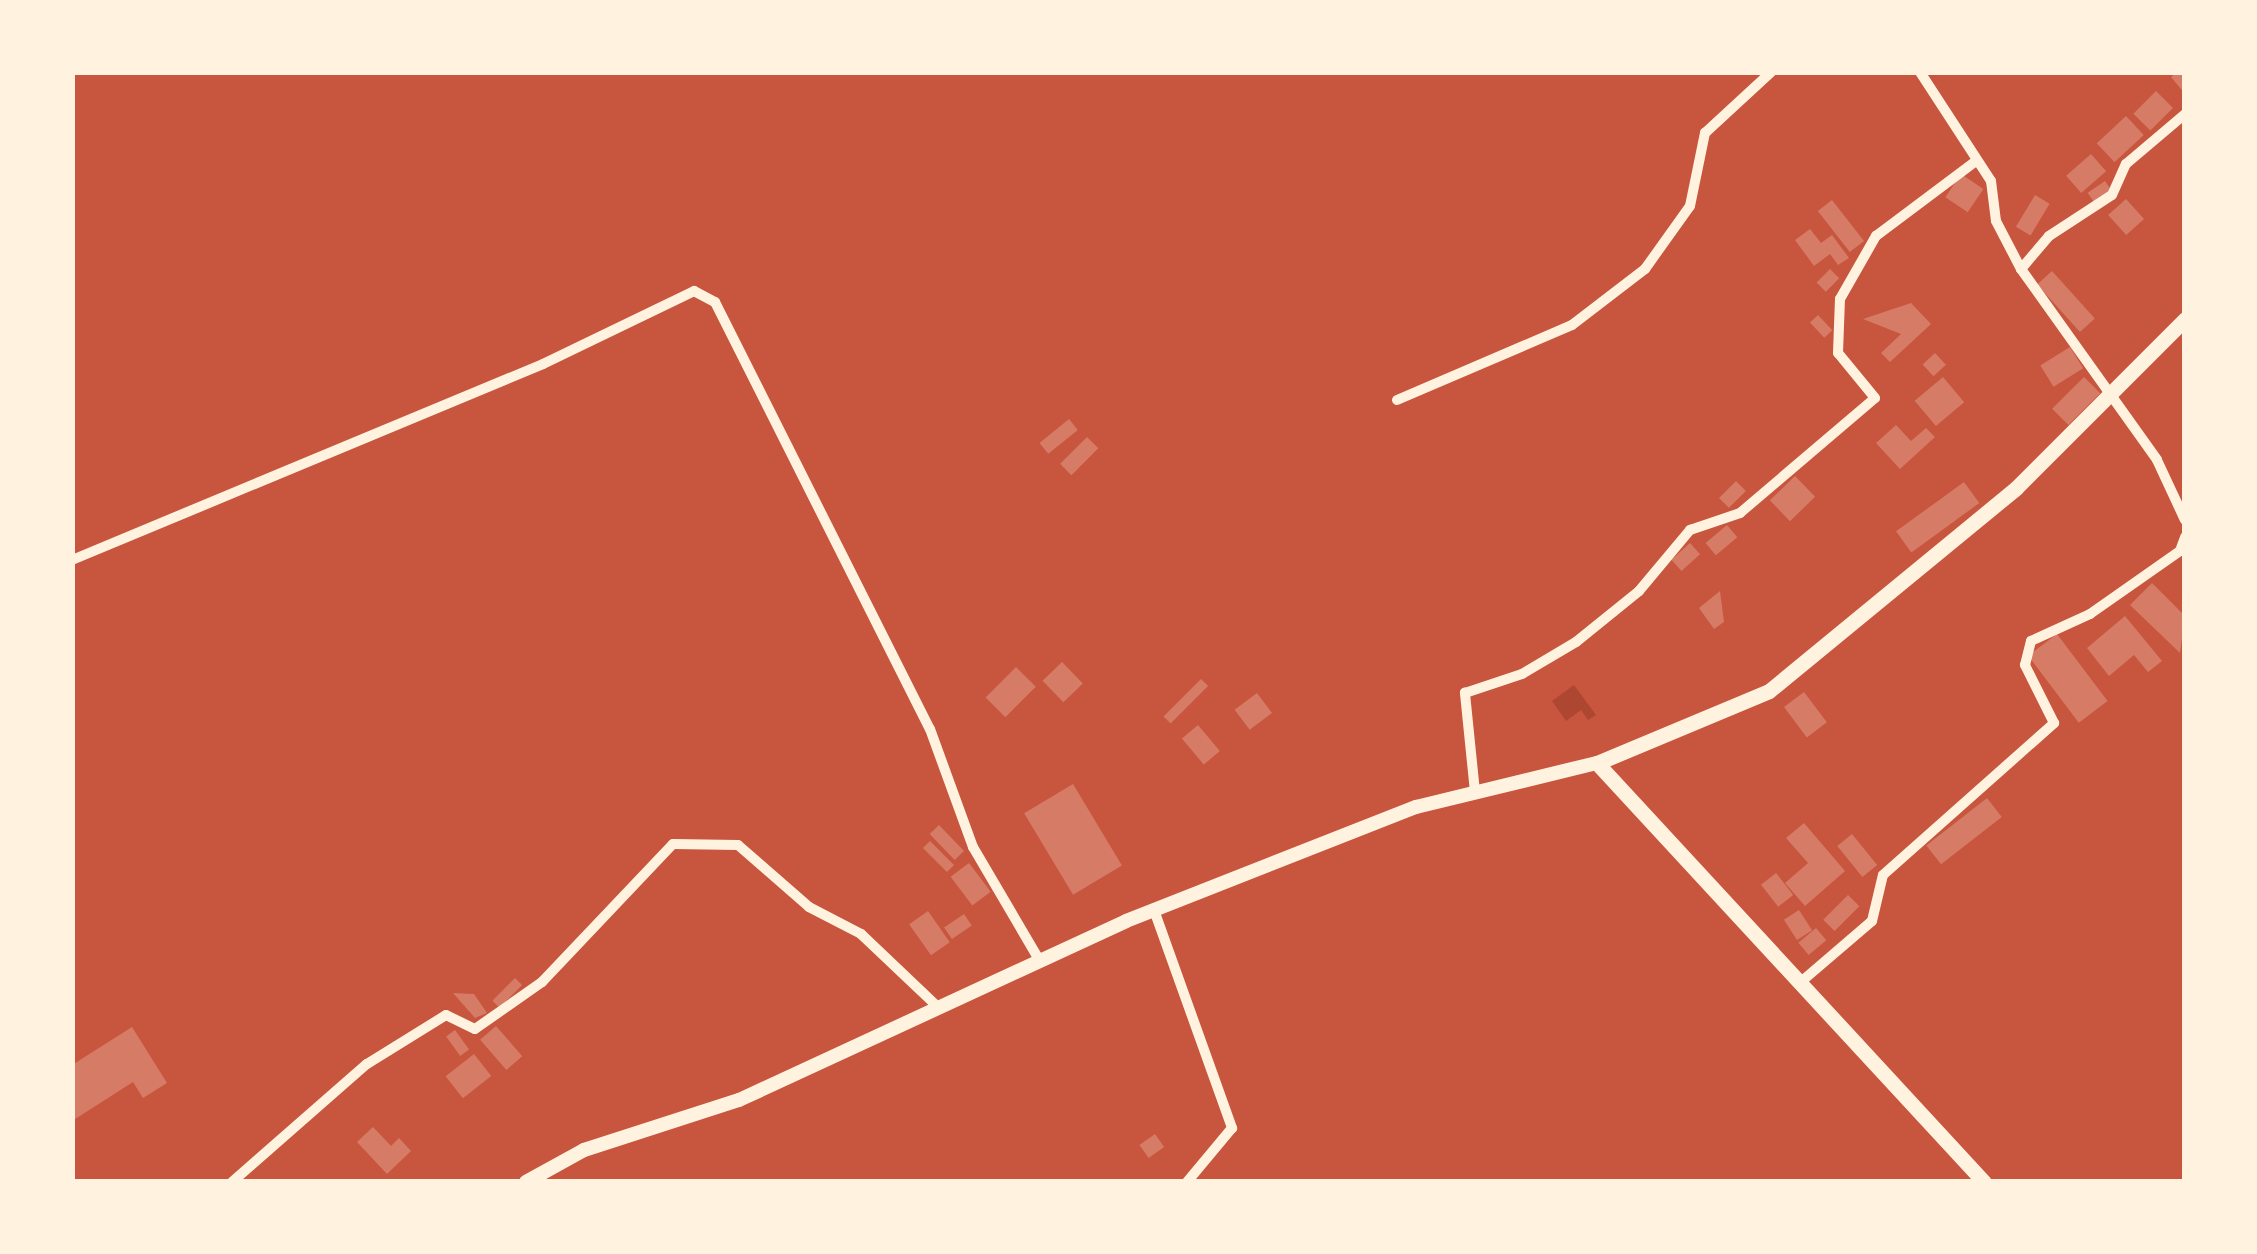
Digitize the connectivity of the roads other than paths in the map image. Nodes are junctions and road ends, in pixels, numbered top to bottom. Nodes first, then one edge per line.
1 (1771, 72) edge
2 (1920, 72) edge
3 (2185, 114) edge
4 (1976, 161) junction
5 (2021, 269) junction
6 (2185, 319) edge
7 (2110, 394) junction
8 (1397, 400) dead end
9 (2185, 520) edge
10 (2185, 537) edge
11 (72, 560) edge
12 (1597, 763) junction
13 (1475, 792) junction
14 (1154, 910) junction
15 (1040, 961) junction
16 (1802, 981) junction
17 (939, 1008) junction
18 (232, 1182) edge
19 (526, 1182) edge
20 (1186, 1182) edge
21 (1984, 1182) edge

1 - 8 street
2 - 4 street
3 - 5 street
4 - 5 street
4 - 13 street
5 - 7 street
6 - 7 main road
7 - 9 street
7 - 12 main road
10 - 16 street
11 - 15 street
12 - 13 street
12 - 16 main road
13 - 14 street
14 - 15 street
14 - 20 street
15 - 17 street
16 - 21 main road
17 - 18 street
17 - 19 street

